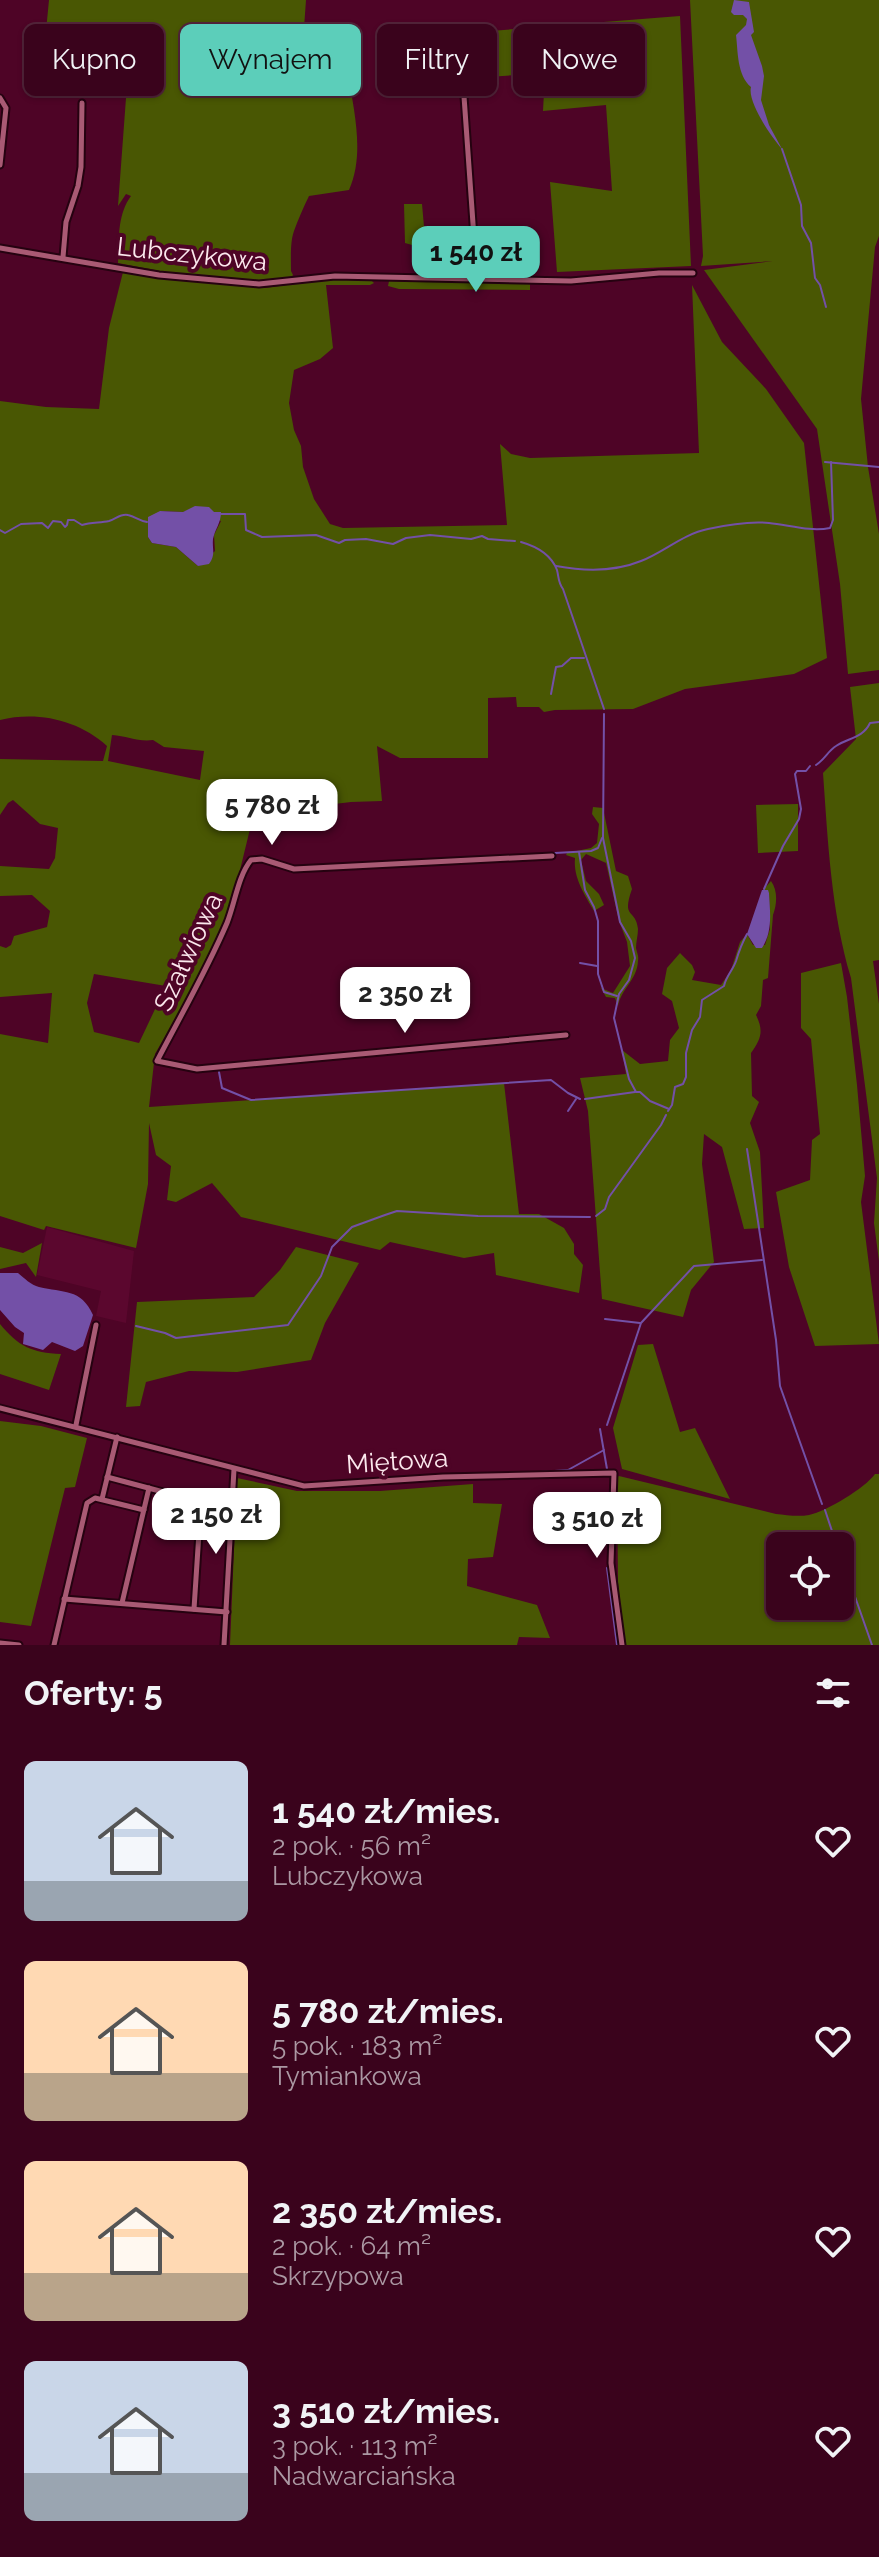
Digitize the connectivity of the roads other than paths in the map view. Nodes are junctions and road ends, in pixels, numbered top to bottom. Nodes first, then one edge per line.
1 (464, 96) edge
2 (0, 98) edge
3 (82, 103) dead end
4 (0, 163) edge
5 (0, 248) edge
6 (63, 257) junction
7 (693, 273) dead end
8 (477, 280) junction
9 (552, 856) dead end
10 (566, 1035) dead end
11 (96, 1325) dead end
12 (0, 1408) edge
13 (76, 1426) junction
14 (117, 1437) junction
15 (234, 1469) junction
16 (107, 1477) junction
17 (149, 1488) junction
18 (102, 1499) junction
19 (201, 1502) junction
20 (232, 1507) junction
21 (144, 1510) junction
22 (64, 1599) junction
23 (122, 1603) junction
24 (194, 1609) junction
25 (227, 1612) junction
26 (0, 1643) edge
27 (19, 1645) edge
28 (54, 1645) edge
29 (224, 1645) edge
30 (622, 1645) edge

1 - 8 street
2 - 4 street
3 - 6 street
5 - 6 street, Lubczykowa
6 - 8 street, Lubczykowa
7 - 8 street, Lubczykowa
9 - 10 street, Szałwiowa
11 - 13 street
12 - 13 street, Miętowa
13 - 14 street, Miętowa
14 - 15 street, Miętowa
14 - 16 street
15 - 20 street
15 - 30 street, Miętowa
16 - 17 street
16 - 18 street
17 - 19 street
17 - 21 street
18 - 21 street
18 - 22 street
19 - 20 street
19 - 24 street
20 - 25 street
21 - 23 street
22 - 23 street
22 - 28 street
23 - 24 street
24 - 25 street
25 - 29 street
26 - 27 street

